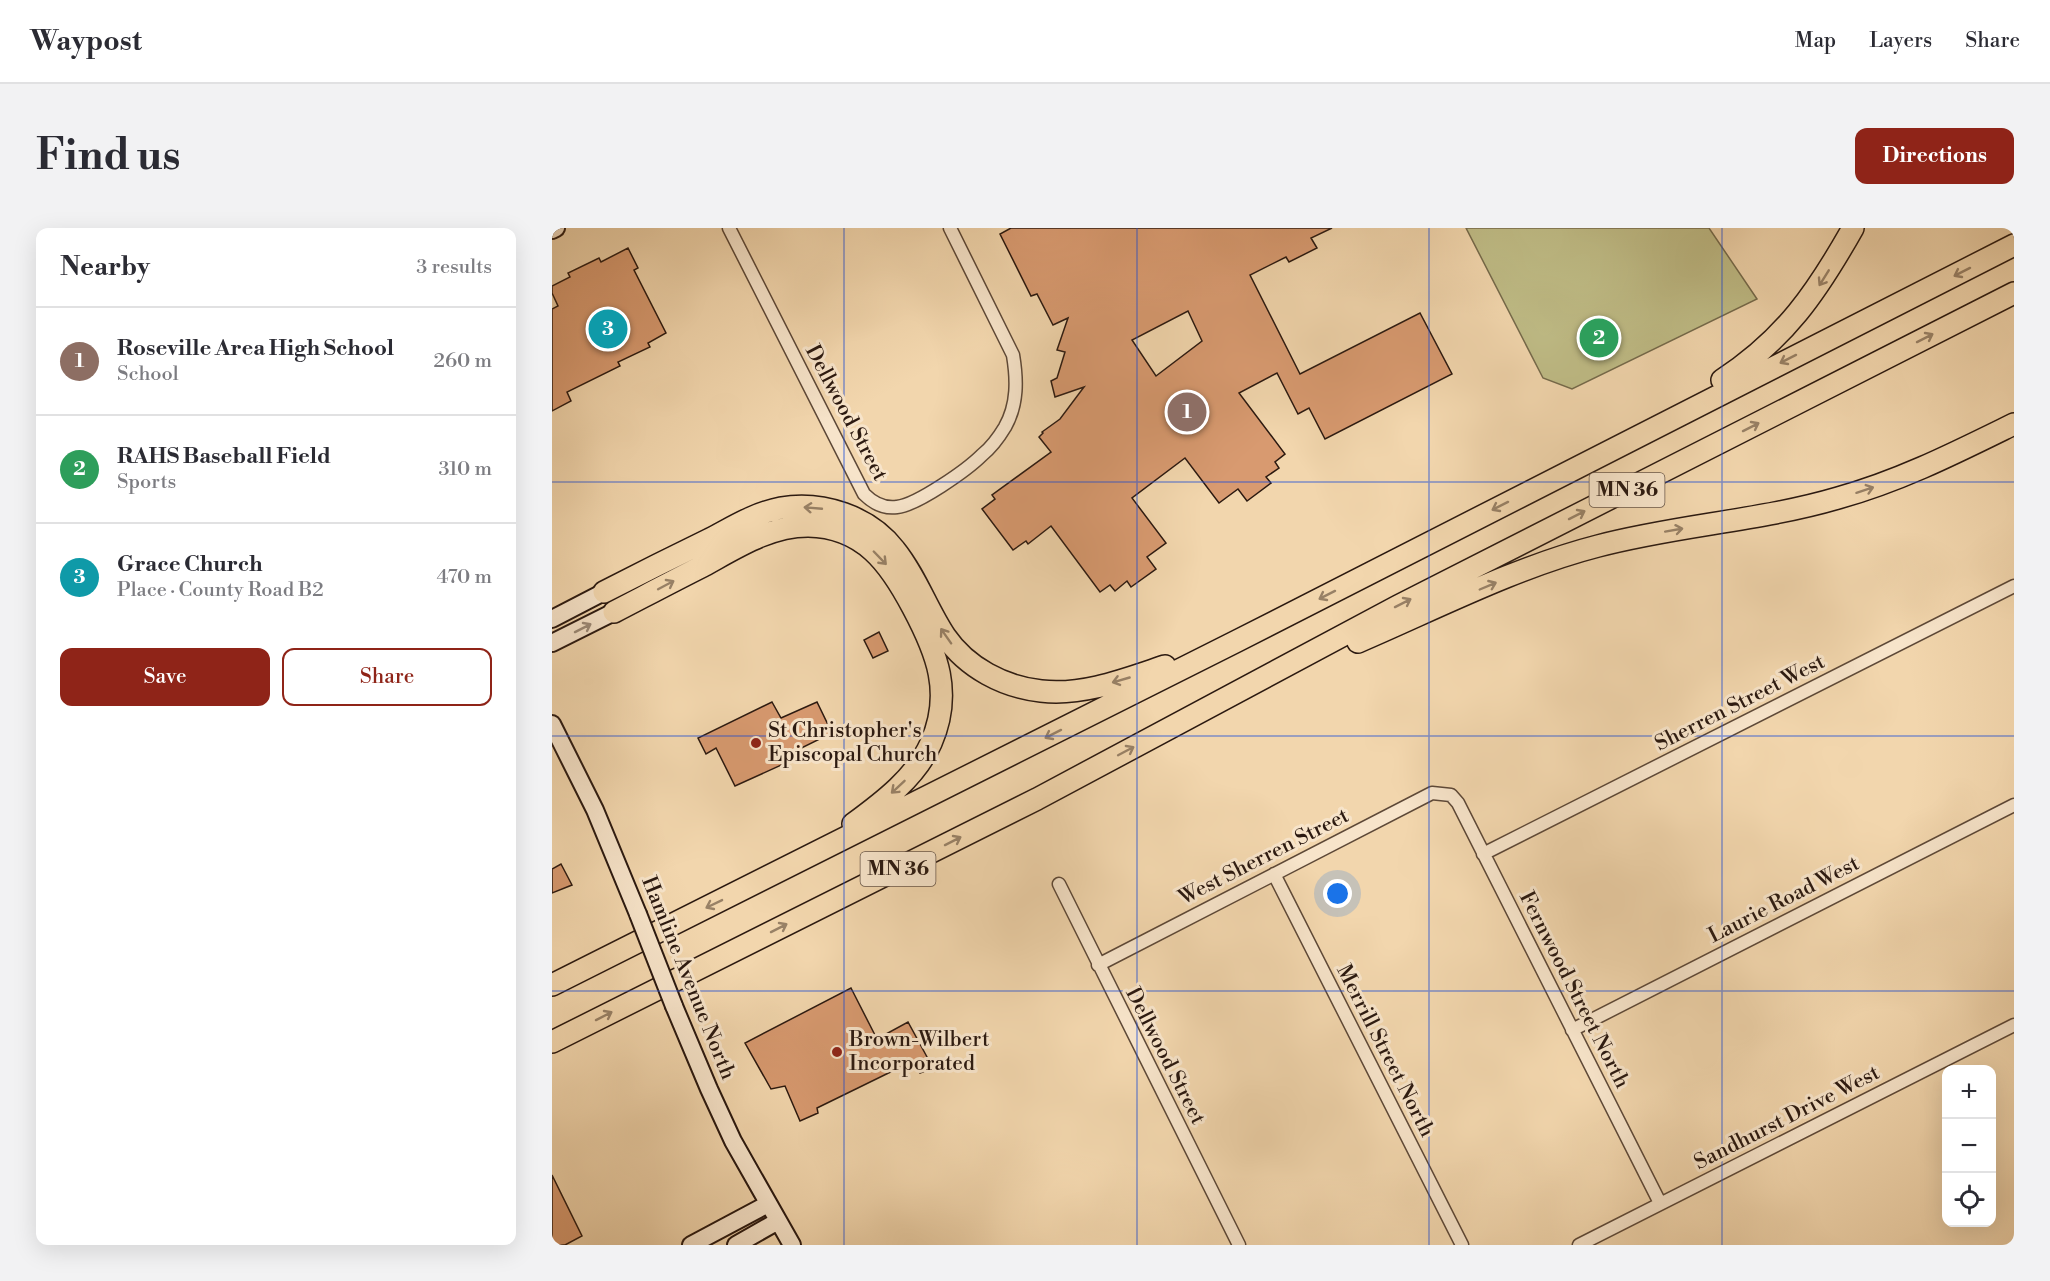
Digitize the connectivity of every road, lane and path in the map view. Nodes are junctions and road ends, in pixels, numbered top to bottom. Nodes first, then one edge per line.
1 (556, 228) edge
2 (729, 228) edge
3 (950, 228) edge
4 (1853, 228) edge
5 (552, 230) edge
6 (2014, 245) edge
7 (2014, 293) edge
8 (2014, 424) edge
9 (1627, 441) junction
10 (2014, 586) edge
11 (604, 592) joint
12 (614, 612) joint
13 (552, 618) edge
14 (1237, 641) junction
15 (552, 644) edge
16 (1241, 690) junction
17 (552, 724) edge
18 (1451, 795) joint
19 (2014, 805) edge
20 (1483, 854) junction
21 (786, 869) junction
22 (1274, 874) junction
23 (1059, 884) dead end
24 (1098, 965) junction
25 (552, 984) edge
26 (2014, 1025) edge
27 (1572, 1030) junction
28 (552, 1042) edge
29 (1660, 1203) junction
30 (768, 1204) junction
31 (778, 1221) junction
32 (691, 1245) edge
33 (736, 1245) edge
34 (792, 1245) edge
35 (1239, 1245) edge
36 (1462, 1245) edge
37 (1579, 1245) edge

1 - 5 street
2 - 3 street, Dellwood Street
4 -> 9 highway
6 -> 9 highway, MN 36
16 -> 7 highway, MN 36
16 -> 8 highway
9 -> 14 highway, MN 36
10 - 20 street, Sherren Street West
11 - 13 street
14 -> 11 highway
15 -> 12 street
12 -> 21 highway
14 -> 21 highway, MN 36
28 -> 16 highway, MN 36
17 - 30 street, Hamline Avenue North, bridge
18 - 20 street, Fernwood Street North
18 - 22 street, West Sherren Street
19 - 27 street, Laurie Road West
20 - 27 street, Fernwood Street North
21 -> 25 highway, MN 36
22 - 24 street, West Sherren Street
22 - 36 street, Merrill Street North
23 - 24 street, Dellwood Street
24 - 35 street, Dellwood Street
26 - 29 street, Sandhurst Drive West
27 - 29 street, Fernwood Street North
29 - 37 street, Sandhurst Drive West
30 - 31 street, Hamline Avenue North
30 - 32 street
31 - 33 street
31 - 34 street, Hamline Avenue North

